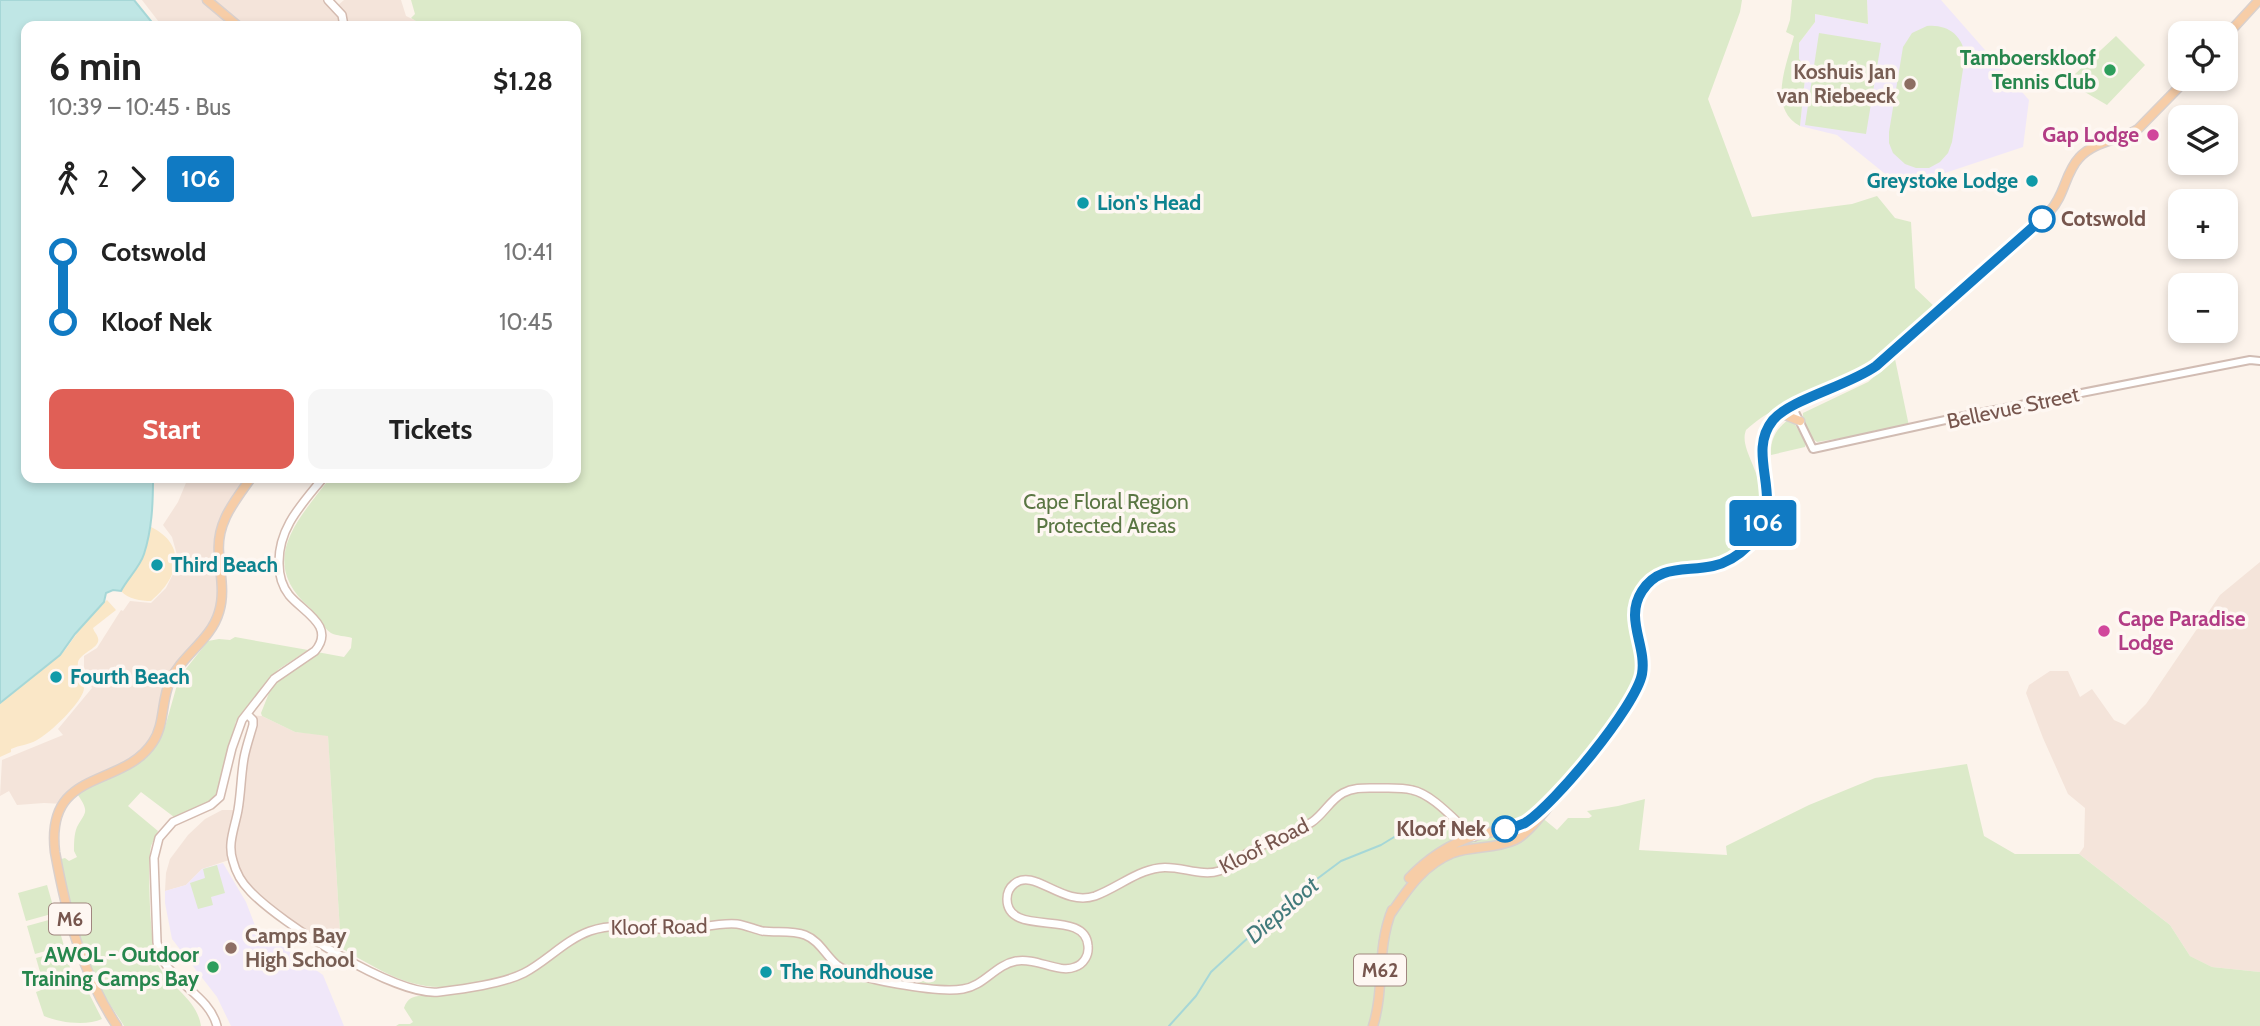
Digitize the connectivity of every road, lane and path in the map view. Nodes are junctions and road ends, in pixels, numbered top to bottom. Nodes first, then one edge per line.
1 (207, 0) edge
2 (328, 0) edge
3 (2259, 0) edge
4 (232, 21) edge
5 (343, 21) edge
6 (2238, 23) edge
7 (2175, 91) edge
8 (2260, 361) edge
9 (1793, 406) junction
10 (1780, 413) junction
11 (1800, 421) junction
12 (247, 483) edge
13 (319, 483) edge
14 (248, 715) junction
15 (1553, 798) junction
16 (1504, 830) junction
17 (1492, 832) junction
18 (1474, 837) junction
19 (1513, 841) junction
20 (1493, 844) junction
21 (1390, 915) junction
22 (117, 1026) edge
23 (217, 1026) edge
24 (1373, 1026) edge

1 - 4 main road
2 - 5 main road
3 - 6 main road
7 - 9 main road
8 - 11 street, Bellevue Street
9 - 10 main road
9 - 11 street, Bellevue Street
10 - 11 main road
10 - 15 main road, M62
12 - 22 main road, M6
13 - 14 main road
14 - 18 main road, Kloof Road
14 - 23 main road
15 - 16 main road, M62
15 - 19 main road, M62
16 - 17 main road, M62
16 - 19 main road
17 - 18 main road, M62
17 - 20 main road
18 - 20 main road
18 - 21 main road, M62
19 - 20 main road, M62
20 - 21 main road, M62
21 - 24 main road, M62

